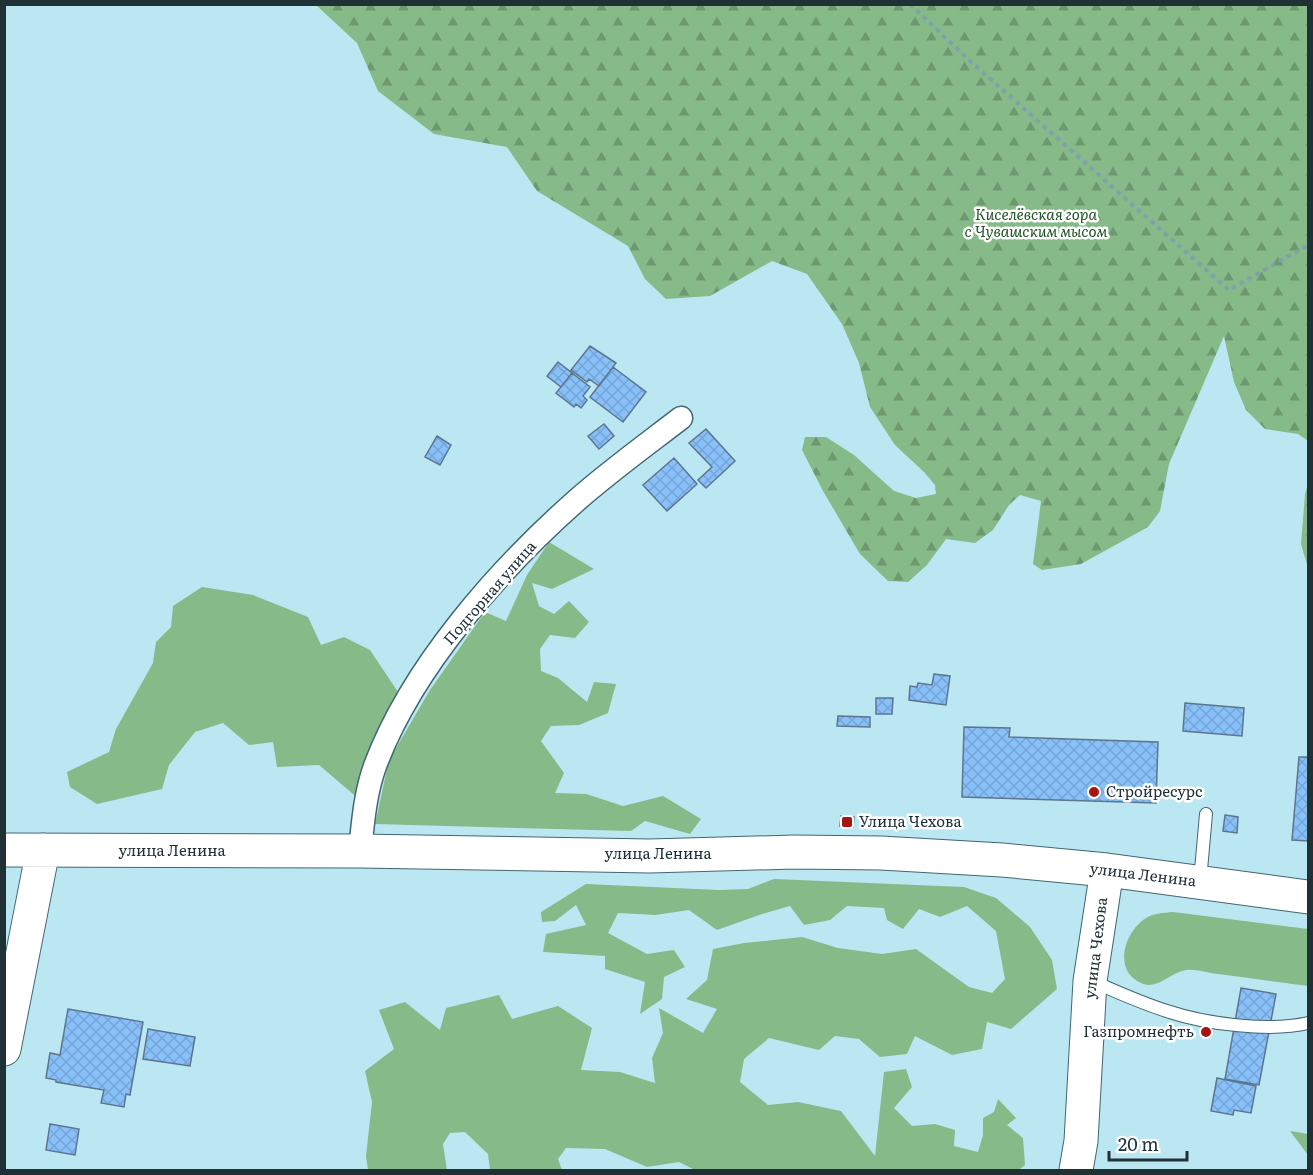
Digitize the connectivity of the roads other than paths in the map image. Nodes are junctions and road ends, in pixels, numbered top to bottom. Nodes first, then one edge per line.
1 (681, 418) dead end
2 (1206, 814) dead end
3 (4, 850) edge
4 (43, 850) junction
5 (360, 851) junction
6 (1107, 870) junction
7 (1200, 882) junction
8 (1308, 897) edge
9 (1090, 981) junction
10 (1308, 1023) edge
11 (4, 1049) edge
12 (1076, 1170) edge

1 - 5 street, Подгорная улица
2 - 7 lane
3 - 4 main road, улица Ленина
4 - 5 main road, улица Ленина
4 - 11 main road
5 - 6 main road, улица Ленина
6 - 7 main road, улица Ленина
6 - 9 main road, улица Чехова
7 - 8 main road, улица Ленина
9 - 10 lane
9 - 12 main road, улица Чехова

